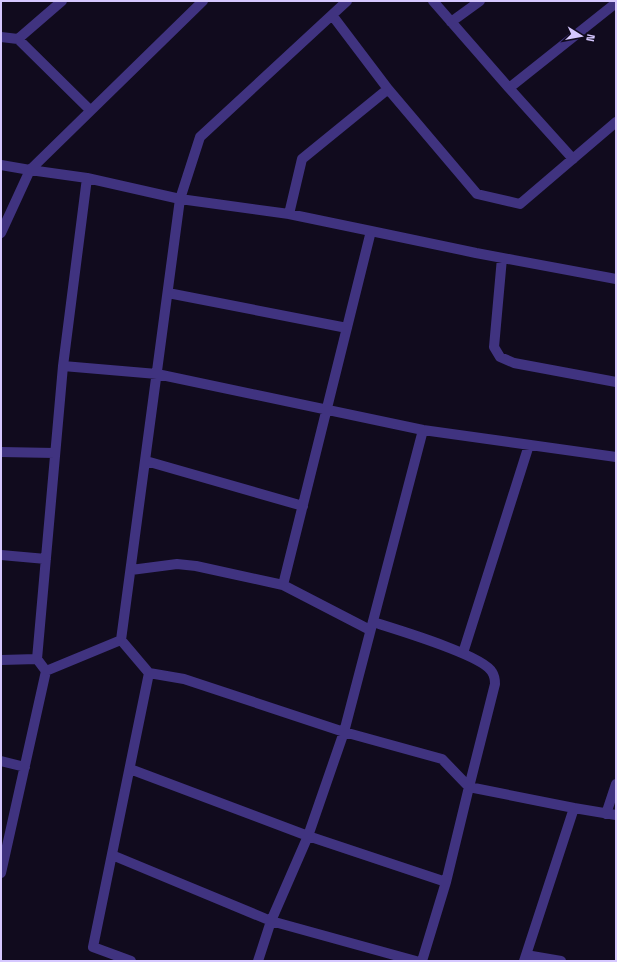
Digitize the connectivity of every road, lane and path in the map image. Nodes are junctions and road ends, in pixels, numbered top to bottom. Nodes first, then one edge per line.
1 (62, 1) edge
2 (203, 1) edge
3 (347, 1) edge
4 (433, 1) edge
5 (480, 1) edge
6 (616, 3) edge
7 (332, 15) junction
8 (451, 22) junction
9 (1, 37) edge
10 (18, 39) junction
11 (509, 88) junction
12 (388, 89) junction
13 (90, 110) junction
14 (616, 122) edge
15 (573, 159) junction
16 (1, 165) edge
17 (30, 170) junction
18 (86, 178) junction
19 (180, 199) junction
20 (289, 214) junction
21 (371, 231) junction
22 (1, 233) edge
23 (502, 258) junction
24 (616, 279) edge
25 (168, 293) junction
26 (347, 328) junction
27 (63, 366) junction
28 (157, 374) junction
29 (616, 382) edge
30 (327, 410) junction
31 (423, 430) junction
32 (529, 445) junction
33 (1, 452) edge
34 (55, 453) junction
35 (616, 457) edge
36 (146, 461) junction
37 (303, 506) junction
38 (1, 555) edge
39 (46, 560) junction
40 (131, 570) junction
41 (283, 585) junction
42 (372, 626) junction
43 (121, 640) junction
44 (463, 653) junction
45 (37, 659) junction
46 (1, 660) edge
47 (46, 671) junction
48 (149, 673) junction
49 (344, 732) junction
50 (1, 761) edge
51 (24, 767) junction
52 (130, 769) junction
53 (616, 784) edge
54 (469, 787) junction
55 (574, 808) junction
56 (611, 815) edge
57 (308, 836) junction
58 (3, 853) edge
59 (112, 855) junction
60 (1, 873) edge
61 (446, 882) junction
62 (271, 921) junction
63 (525, 958) edge
64 (131, 961) edge
65 (258, 961) edge
66 (416, 961) edge
67 (422, 961) edge
68 (561, 961) edge

1 - 10 street
2 - 13 street
3 - 7 street
4 - 8 street
5 - 8 street
6 - 11 street
7 - 12 street
7 - 19 street
8 - 11 street
9 - 10 street
10 - 13 street
11 - 15 street
12 - 15 street
12 - 20 street
13 - 17 street
14 - 15 street
16 - 17 street
17 - 18 street
17 - 22 street
18 - 19 street
18 - 27 street
19 - 20 street
19 - 25 street
20 - 21 street
21 - 23 street
21 - 26 street
23 - 24 street
23 - 29 street
25 - 26 street
25 - 28 street
26 - 30 street
27 - 28 street
27 - 34 street
28 - 30 street
28 - 36 street
30 - 31 street
30 - 37 street
31 - 32 street
31 - 42 street
32 - 35 street
32 - 44 street
33 - 34 street
34 - 39 street
36 - 37 street
36 - 40 street
37 - 41 street
38 - 39 street
39 - 45 street
40 - 41 street
40 - 43 street
41 - 42 street
42 - 44 street
42 - 49 street
43 - 47 street
43 - 48 street
44 - 54 street
45 - 46 street
45 - 47 street
47 - 51 street
48 - 49 street
48 - 52 street
49 - 54 street
49 - 57 street
50 - 51 street
51 - 58 street
52 - 57 street
52 - 59 street
53 - 56 street
54 - 55 street
54 - 61 street
55 - 56 street
55 - 63 street
57 - 61 street
57 - 62 street
58 - 60 street
59 - 62 street
59 - 64 street
61 - 67 street
62 - 65 street
62 - 66 street
63 - 68 street

